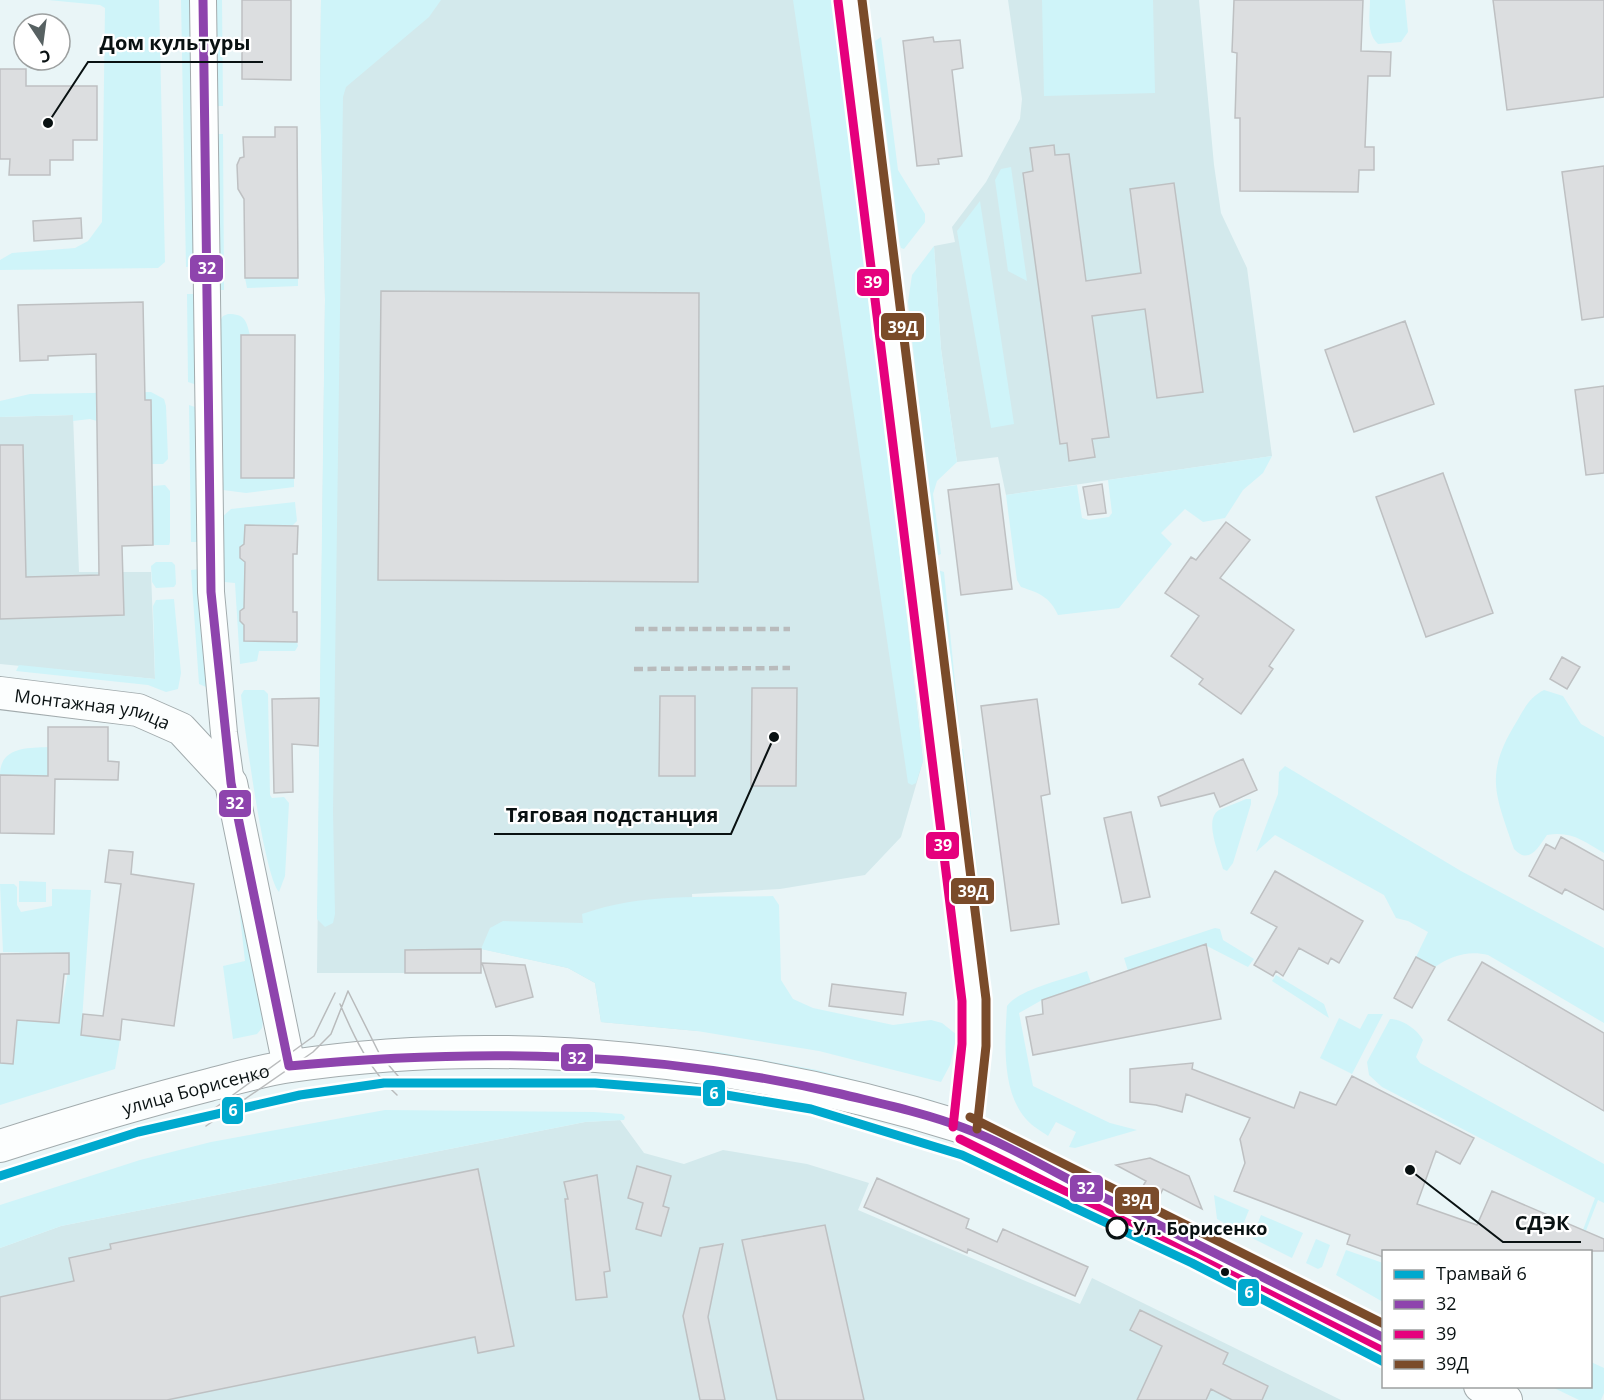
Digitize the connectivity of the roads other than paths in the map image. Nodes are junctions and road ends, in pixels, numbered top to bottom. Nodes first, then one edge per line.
1 (203, 0) edge
2 (850, 0) edge
3 (0, 693) edge
4 (231, 783) junction
5 (289, 1066) junction
6 (965, 1128) junction
7 (0, 1146) edge
8 (1382, 1337) edge
9 (1484, 1388) edge
10 (1506, 1400) edge

1 - 4 street
2 - 6 main road
3 - 4 main road, Монтажная улица
4 - 5 main road, Монтажная улица
5 - 6 main road, улица Борисенко
5 - 7 main road, улица Борисенко
6 - 8 main road, улица Борисенко
9 - 10 main road

